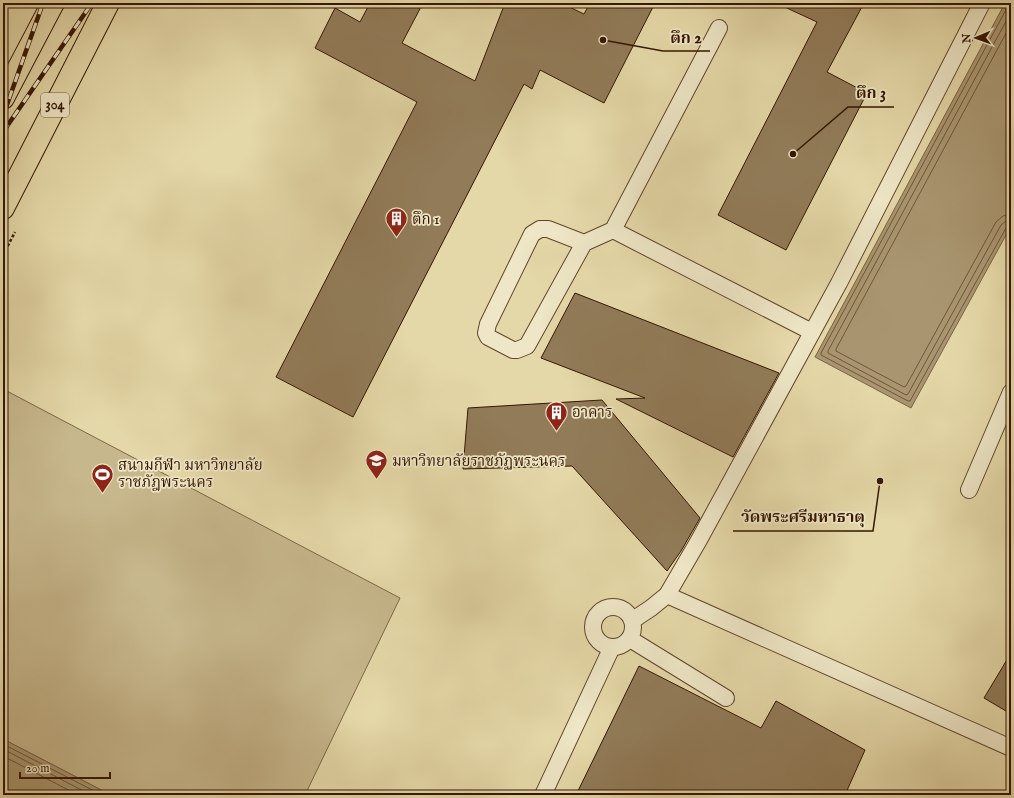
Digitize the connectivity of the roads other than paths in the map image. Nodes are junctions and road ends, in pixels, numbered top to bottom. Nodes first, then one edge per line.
1 (53, 3) edge
2 (108, 3) edge
3 (982, 3) edge
4 (719, 28) dead end
5 (3, 98) edge
6 (3, 208) edge
7 (613, 230) junction
8 (584, 243) junction
9 (812, 332) junction
10 (1011, 392) edge
11 (970, 490) dead end
12 (667, 595) junction
13 (633, 620) junction
14 (630, 639) junction
15 (612, 647) junction
16 (726, 698) dead end
17 (1011, 748) edge
18 (543, 795) edge

1 - 5 main road
2 - 6 main road, 304
3 - 9 lane
4 - 7 lane
7 - 8 lane
7 - 9 lane
8 - 8 lane
9 - 12 lane
10 - 11 lane
12 - 13 lane
12 - 17 lane
13 - 14 lane
13 - 15 lane
14 - 15 lane
14 - 16 lane
15 - 18 lane

